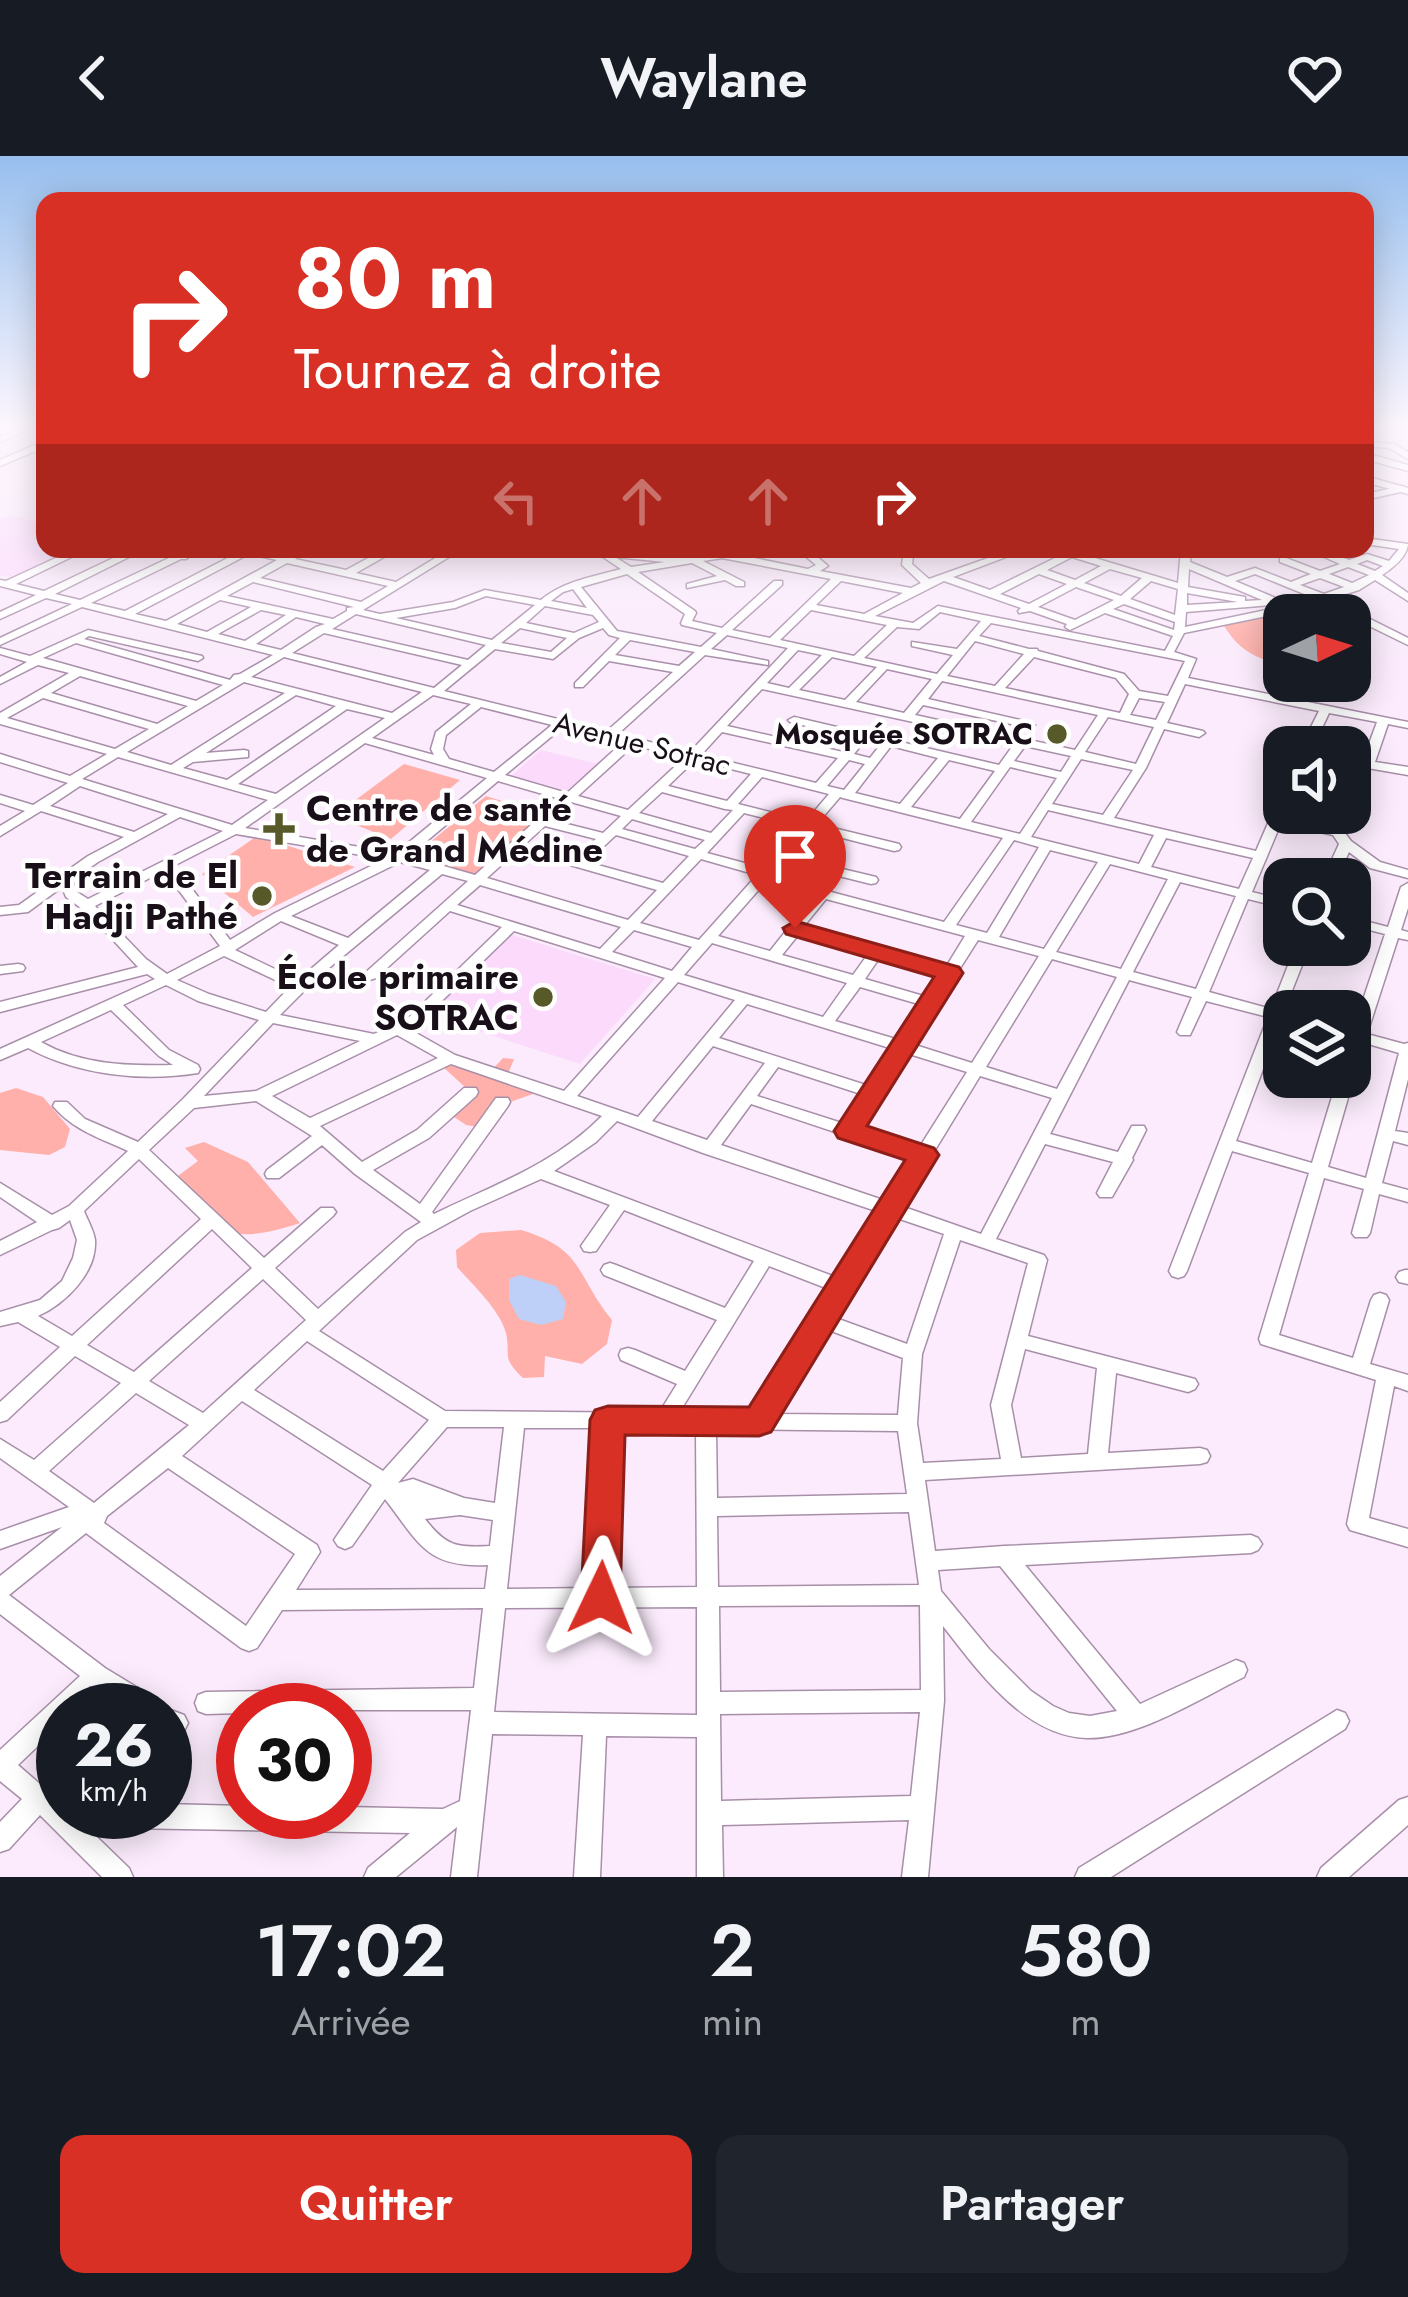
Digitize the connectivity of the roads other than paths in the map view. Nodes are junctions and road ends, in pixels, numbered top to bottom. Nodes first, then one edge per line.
1 (1374, 542) edge
2 (1406, 547) edge
3 (63, 558) edge
4 (121, 558) edge
5 (176, 558) edge
6 (235, 558) edge
7 (276, 558) edge
8 (291, 558) edge
9 (375, 558) edge
10 (440, 558) edge
11 (609, 558) edge
12 (688, 558) edge
13 (695, 558) edge
14 (724, 558) edge
15 (813, 558) edge
16 (908, 558) edge
17 (997, 558) edge
18 (1063, 558) edge
19 (1085, 558) edge
20 (1184, 558) edge
21 (1192, 558) edge
22 (1335, 558) edge
23 (1364, 558) edge
24 (1370, 558) edge
25 (1283, 560) dead end
26 (286, 561) junction
27 (1348, 563) junction
28 (1110, 565) junction
29 (1390, 565) junction
30 (1408, 568) edge
31 (1039, 570) junction
32 (331, 571) junction
33 (626, 571) junction
34 (346, 574) junction
35 (806, 574) junction
36 (1320, 574) junction
37 (1374, 574) junction
38 (726, 577) junction
39 (943, 578) junction
40 (1148, 578) junction
41 (253, 579) junction
42 (837, 579) junction
43 (1226, 580) junction
44 (187, 583) junction
45 (778, 583) dead end
46 (928, 583) junction
47 (393, 584) junction
48 (574, 584) junction
49 (740, 584) dead end
50 (1074, 584) junction
51 (2, 585) edge
52 (278, 585) junction
53 (1291, 585) junction
54 (1355, 587) junction
55 (1183, 588) junction
56 (1402, 589) edge
57 (296, 590) junction
58 (976, 590) junction
59 (909, 591) junction
60 (46, 594) junction
61 (1312, 594) edge
62 (1337, 594) edge
63 (222, 595) junction
64 (989, 595) junction
65 (1263, 596) edge
66 (668, 598) junction
67 (1408, 598) edge
68 (1121, 601) junction
69 (77, 602) junction
70 (539, 602) junction
71 (1262, 603) joint
72 (253, 605) junction
73 (808, 606) junction
74 (356, 607) junction
75 (1028, 608) junction
76 (1263, 608) edge
77 (1103, 609) junction
78 (952, 611) junction
79 (595, 612) junction
80 (294, 614) junction
81 (127, 615) junction
82 (0, 616) edge
83 (380, 616) junction
84 (865, 617) junction
85 (988, 620) junction
86 (605, 623) junction
87 (895, 623) junction
88 (1006, 623) junction
89 (517, 624) junction
90 (1076, 624) junction
91 (1179, 624) junction
92 (1371, 624) edge
93 (167, 625) junction
94 (326, 626) junction
95 (420, 626) junction
96 (188, 630) junction
97 (725, 630) junction
98 (1059, 633) junction
99 (208, 635) junction
100 (575, 636) junction
101 (628, 636) junction
102 (974, 638) junction
103 (773, 640) junction
104 (1408, 643) edge
105 (248, 644) junction
106 (494, 644) junction
107 (916, 644) dead end
108 (390, 645) junction
109 (0, 646) edge
110 (796, 646) junction
111 (1141, 649) junction
112 (703, 651) junction
113 (1033, 651) junction
114 (279, 652) junction
115 (830, 653) junction
116 (961, 653) junction
117 (162, 654) junction
118 (1168, 654) junction
119 (607, 657) junction
120 (35, 659) junction
121 (857, 659) junction
122 (764, 663) dead end
123 (470, 664) junction
124 (885, 665) junction
125 (181, 669) junction
126 (682, 670) junction
127 (79, 672) junction
128 (1120, 676) junction
129 (940, 677) junction
130 (233, 680) junction
131 (1182, 680) junction
132 (0, 681) edge
133 (579, 685) dead end
134 (761, 686) junction
135 (998, 689) junction
136 (294, 692) junction
137 (433, 692) junction
138 (792, 692) junction
139 (42, 694) junction
140 (1135, 694) junction
141 (814, 697) junction
142 (920, 700) junction
143 (1171, 700) junction
144 (479, 703) junction
145 (195, 704) junction
146 (848, 704) junction
147 (346, 705) junction
148 (1324, 711) junction
149 (1105, 712) junction
150 (1124, 716) junction
151 (394, 717) junction
152 (907, 717) junction
153 (0, 719) edge
154 (794, 720) junction
155 (1383, 721) junction
156 (244, 723) junction
157 (561, 723) junction
158 (1161, 724) junction
159 (1408, 724) edge
160 (1029, 725) dead end
161 (1317, 726) edge
162 (156, 728) junction
163 (721, 728) junction
164 (1199, 733) dead end
165 (610, 735) junction
166 (862, 737) junction
167 (363, 739) junction
168 (632, 740) junction
169 (776, 740) junction
170 (888, 743) junction
171 (1021, 743) junction
172 (115, 752) junction
173 (244, 754) junction
174 (1371, 755) edge
175 (845, 756) junction
176 (946, 756) junction
177 (1077, 756) junction
178 (692, 757) junction
179 (0, 758) edge
180 (190, 758) junction
181 (872, 762) junction
182 (445, 764) junction
183 (1371, 765) edge
184 (1004, 766) junction
185 (1140, 768) junction
186 (173, 769) junction
187 (1408, 771) edge
188 (244, 774) junction
189 (758, 774) junction
190 (1064, 776) junction
191 (494, 780) junction
192 (75, 781) junction
193 (228, 784) junction
194 (658, 787) junction
195 (819, 788) junction
196 (842, 794) junction
197 (0, 799) edge
198 (279, 799) junction
199 (568, 800) junction
200 (1046, 806) junction
201 (735, 807) junction
202 (38, 808) junction
203 (903, 809) junction
204 (179, 813) junction
205 (628, 815) junction
206 (1106, 820) junction
207 (543, 823) junction
208 (963, 824) junction
209 (808, 826) junction
210 (234, 830) junction
211 (0, 832) edge
212 (1162, 833) junction
213 (609, 834) junction
214 (1269, 834) edge
215 (1338, 834) edge
216 (134, 836) junction
217 (713, 838) junction
218 (1017, 838) junction
219 (1346, 844) junction
220 (517, 846) junction
221 (1046, 846) junction
222 (894, 847) dead end
223 (698, 854) junction
224 (1260, 856) junction
225 (399, 857) junction
226 (781, 858) junction
227 (1340, 858) edge
228 (1106, 860) junction
229 (578, 863) junction
230 (439, 868) junction
231 (1143, 869) junction
232 (766, 874) junction
233 (1408, 874) edge
234 (176, 877) dead end
235 (1176, 877) junction
236 (479, 880) junction
237 (871, 880) dead end
238 (67, 882) junction
239 (666, 888) junction
240 (1407, 890) edge
241 (824, 894) junction
242 (1244, 894) junction
243 (1263, 899) edge
244 (88, 904) junction
245 (450, 907) junction
246 (0, 911) edge
247 (280, 916) junction
248 (631, 925) junction
249 (511, 926) junction
250 (948, 927) junction
251 (795, 928) junction
252 (1400, 934) edge
253 (983, 936) junction
254 (706, 942) junction
255 (347, 944) junction
256 (226, 949) junction
257 (877, 952) junction
258 (603, 954) junction
259 (1048, 954) junction
260 (773, 956) junction
261 (148, 969) junction
262 (950, 973) junction
263 (1125, 974) junction
264 (676, 977) junction
265 (166, 980) junction
266 (305, 980) junction
267 (857, 981) junction
268 (1200, 994) junction
269 (744, 998) junction
270 (1371, 998) edge
271 (112, 1003) junction
272 (931, 1003) junction
273 (0, 1007) edge
274 (1263, 1011) edge
275 (268, 1016) junction
276 (826, 1023) junction
277 (398, 1029) junction
278 (1185, 1032) dead end
279 (375, 1039) junction
280 (27, 1040) junction
281 (710, 1040) junction
282 (1371, 1040) edge
283 (902, 1047) junction
284 (1408, 1049) edge
285 (0, 1055) edge
286 (450, 1058) junction
287 (775, 1061) junction
288 (1263, 1062) edge
289 (192, 1070) junction
290 (976, 1070) junction
291 (214, 1074) junction
292 (1404, 1080) edge
293 (470, 1092) dead end
294 (873, 1093) junction
295 (259, 1096) junction
296 (1062, 1096) junction
297 (748, 1098) junction
298 (1339, 1098) edge
299 (566, 1099) junction
300 (502, 1102) dead end
301 (189, 1103) junction
302 (61, 1106) dead end
303 (614, 1115) junction
304 (640, 1125) junction
305 (1138, 1130) dead end
306 (315, 1131) junction
307 (849, 1131) junction
308 (1386, 1135) junction
309 (1041, 1137) junction
310 (1408, 1139) edge
311 (1230, 1145) junction
312 (137, 1148) junction
313 (709, 1149) junction
314 (923, 1155) junction
315 (1125, 1160) junction
316 (361, 1170) junction
317 (1315, 1170) junction
318 (543, 1173) junction
319 (273, 1174) dead end
320 (1372, 1187) junction
321 (0, 1189) edge
322 (1106, 1193) dead end
323 (1408, 1196) edge
324 (620, 1203) junction
325 (75, 1210) junction
326 (327, 1212) dead end
327 (888, 1212) junction
328 (427, 1217) junction
329 (209, 1222) junction
330 (52, 1224) junction
331 (953, 1233) junction
332 (1361, 1233) dead end
333 (986, 1243) junction
334 (590, 1246) dead end
335 (0, 1249) edge
336 (765, 1258) junction
337 (261, 1270) junction
338 (610, 1270) dead end
339 (1178, 1271) dead end
340 (842, 1287) junction
341 (1380, 1300) dead end
342 (11, 1317) edge
343 (729, 1317) junction
344 (821, 1320) junction
345 (311, 1325) junction
346 (1017, 1340) junction
347 (74, 1346) junction
348 (913, 1354) junction
349 (628, 1355) dead end
350 (1106, 1363) junction
351 (1360, 1366) junction
352 (1386, 1376) junction
353 (688, 1381) junction
354 (135, 1382) junction
355 (1408, 1383) edge
356 (1188, 1384) dead end
357 (241, 1391) junction
358 (0, 1414) edge
359 (442, 1419) junction
360 (515, 1419) junction
361 (608, 1420) junction
362 (664, 1420) junction
363 (706, 1421) junction
364 (759, 1421) junction
365 (907, 1423) junction
366 (205, 1424) junction
367 (0, 1447) edge
368 (1200, 1456) dead end
369 (167, 1457) junction
370 (1097, 1462) junction
371 (1012, 1466) junction
372 (34, 1472) junction
373 (913, 1472) junction
374 (395, 1495) junction
375 (918, 1503) junction
376 (706, 1507) junction
377 (504, 1513) junction
378 (90, 1516) junction
379 (1408, 1538) edge
380 (0, 1540) edge
381 (345, 1540) dead end
382 (1251, 1544) dead end
383 (500, 1556) junction
384 (1004, 1556) junction
385 (926, 1561) junction
386 (0, 1589) edge
387 (931, 1595) junction
388 (707, 1597) junction
389 (601, 1598) junction
390 (495, 1599) junction
391 (276, 1600) junction
392 (0, 1601) edge
393 (1236, 1670) dead end
394 (97, 1675) junction
395 (88, 1683) edge
396 (110, 1683) edge
397 (933, 1700) junction
398 (206, 1703) dead end
399 (482, 1711) junction
400 (708, 1715) junction
401 (1135, 1716) junction
402 (1337, 1721) dead end
403 (595, 1725) junction
404 (36, 1732) edge
405 (36, 1795) edge
406 (36, 1802) edge
407 (472, 1808) junction
408 (922, 1808) junction
409 (1408, 1809) edge
410 (709, 1813) junction
411 (192, 1817) edge
412 (444, 1821) junction
413 (82, 1839) edge
414 (0, 1840) edge
415 (120, 1877) edge
416 (376, 1877) edge
417 (464, 1877) edge
418 (587, 1877) edge
419 (710, 1877) edge
420 (915, 1877) edge
421 (1088, 1877) edge
422 (1330, 1877) edge

1 - 2 street
2 - 29 street
3 - 51 street
4 - 60 street
5 - 69 street
6 - 44 street
7 - 26 street
8 - 26 street
9 - 34 street
10 - 47 street
11 - 33 street
12 - 33 street
13 - 38 street
14 - 35 street
15 - 35 street
16 - 46 street
17 - 39 street
18 - 31 street
19 - 28 street
20 - 55 street
21 - 43 street
22 - 27 street
23 - 27 street
24 - 29 street
25 - 36 street
26 - 32 street
26 - 41 street
27 - 36 street
27 - 37 street
28 - 40 street
28 - 50 street
29 - 30 street
29 - 37 street
31 - 50 street
31 - 64 street
32 - 34 street
32 - 57 street
33 - 48 street
33 - 66 street
34 - 47 street
35 - 42 street
36 - 53 street
36 - 54 street
37 - 54 street
37 - 56 street
38 - 49 street
38 - 66 street
39 - 46 street
39 - 58 street
40 - 55 street
40 - 68 street
41 - 52 street
41 - 63 street
42 - 59 street
42 - 73 street
43 - 53 street
43 - 65 street
44 - 63 street
44 - 81 street
45 - 97 street
46 - 59 street
47 - 74 street
48 - 70 street
48 - 79 street
50 - 68 street
50 - 75 street
51 - 60 street, Avenue Sotrac
52 - 57 street
52 - 72 street
53 - 61 street
54 - 62 street
55 - 71 street
55 - 91 street
56 - 67 street
57 - 74 street
58 - 64 street
58 - 78 street
59 - 84 street
60 - 69 street, Avenue Sotrac
60 - 82 street
63 - 72 street
63 - 93 street
64 - 75 street
66 - 97 street
68 - 77 street
68 - 91 street
69 - 81 street, Avenue Sotrac
69 - 109 street
70 - 79 street
70 - 83 street
70 - 89 street
71 - 91 street
72 - 80 street
72 - 99 street
73 - 84 street
73 - 103 street
74 - 83 street
74 - 94 street
75 - 88 street
75 - 90 street
76 - 91 street
77 - 90 street
77 - 91 street
78 - 85 street
78 - 87 street
79 - 86 street
80 - 94 street
80 - 105 street
81 - 93 street, Avenue Sotrac
83 - 95 street
84 - 87 street
85 - 88 street
85 - 102 street
86 - 100 street
86 - 101 street
87 - 121 street
88 - 98 street
89 - 100 street
89 - 106 street
90 - 98 street
91 - 118 street
92 - 104 street
93 - 96 street, Avenue Sotrac
94 - 108 street
94 - 114 street
95 - 106 street
95 - 108 street
96 - 99 street, Avenue Sotrac
96 - 117 street
97 - 103 street
97 - 112 street
98 - 111 street
99 - 105 street, Avenue Sotrac
100 - 106 street
101 - 112 street
101 - 119 street
102 - 113 street
102 - 116 street
103 - 110 street
105 - 114 street, Avenue Sotrac
106 - 123 street
107 - 116 street
108 - 123 street
109 - 120 street
110 - 115 street
110 - 134 street
111 - 118 street
111 - 128 street
112 - 122 street
112 - 126 street
113 - 128 street
113 - 135 street
114 - 130 street
114 - 137 street, Avenue Sotrac
115 - 121 street
115 - 138 street
116 - 129 street
117 - 120 street
117 - 125 street
117 - 125 street
118 - 131 street
119 - 126 street
119 - 133 street
120 - 127 street
120 - 132 street
121 - 124 street
123 - 137 street
124 - 129 street
124 - 146 street
125 - 130 street
126 - 165 street
127 - 139 street
127 - 145 street
128 - 140 street
129 - 135 street
129 - 142 street
130 - 136 street
130 - 145 street
131 - 143 street
131 - 148 street
134 - 138 street
134 - 163 street
135 - 149 street
136 - 147 street
136 - 156 street
137 - 144 street, Avenue Sotrac
137 - 151 street
138 - 141 street
139 - 153 street
139 - 162 street
140 - 143 street
140 - 150 street
141 - 146 street
141 - 154 street
142 - 152 street
142 - 160 street
143 - 158 street
144 - 157 street, Avenue Sotrac
144 - 182 street
145 - 162 street
146 - 152 street
147 - 151 street
147 - 188 street
148 - 155 street
148 - 161 street
149 - 150 street
149 - 177 street
150 - 158 street
151 - 167 street
152 - 171 street
153 - 172 street
154 - 166 street
154 - 169 street
155 - 159 street
155 - 174 street
156 - 173 street
156 - 180 street
157 - 165 street, Avenue Sotrac
157 - 191 street
158 - 164 street
158 - 185 street
162 - 172 street
163 - 169 street
163 - 178 street
165 - 168 street, Avenue Sotrac
166 - 170 street
166 - 175 street
167 - 182 street
167 - 198 street
168 - 178 street, Avenue Sotrac
168 - 199 street
169 - 175 street
170 - 176 street
170 - 181 street
171 - 177 street
171 - 184 street
172 - 186 street
172 - 192 street
173 - 180 street
173 - 188 street
175 - 181 street
175 - 195 street
176 - 184 street
176 - 203 street
177 - 185 street
177 - 190 street
178 - 189 street, Avenue Sotrac
178 - 194 street
179 - 192 street
180 - 186 street
181 - 196 street
182 - 191 street
183 - 187 street
184 - 190 street
184 - 208 street
185 - 206 street
186 - 193 street
188 - 193 street
189 - 195 street, Avenue Sotrac
189 - 201 street
190 - 200 street
191 - 199 street
191 - 225 street
192 - 202 street
192 - 204 street
193 - 198 street
194 - 201 street
194 - 205 street
195 - 196 street, Avenue Sotrac
196 - 203 street, Avenue Sotrac
196 - 209 street
197 - 202 street
198 - 210 street
199 - 205 street
199 - 207 street
200 - 206 street
200 - 218 street
201 - 209 street
201 - 217 street
202 - 211 street
202 - 216 street
203 - 208 street, Avenue Sotrac
204 - 210 street
204 - 216 street
205 - 213 street
205 - 217 street
206 - 212 street
207 - 213 street
207 - 220 street
208 - 218 street, Avenue Sotrac
209 - 222 street
209 - 226 street
210 - 225 street
210 - 244 street
212 - 224 street
212 - 231 street
213 - 223 street
213 - 229 street
214 - 224 street
215 - 219 street
216 - 238 street
217 - 223 street
218 - 221 street, Avenue Sotrac
218 - 250 street
219 - 227 street
219 - 233 street
220 - 229 street
220 - 236 street
221 - 228 street, Avenue Sotrac
221 - 253 street
223 - 232 street
223 - 239 street
224 - 242 street
225 - 230 street
225 - 247 street
226 - 232 street
226 - 237 street
228 - 231 street, Avenue Sotrac
228 - 259 street
229 - 239 street
230 - 236 street
230 - 255 street
231 - 235 street, Avenue Sotrac
232 - 241 street
232 - 254 street
234 - 256 street
235 - 242 street, Avenue Sotrac
235 - 263 street
236 - 245 street
236 - 248 street
238 - 244 street
238 - 246 street
239 - 248 street
240 - 252 street
241 - 250 street
241 - 251 street
242 - 243 street, Avenue Sotrac
242 - 268 street
244 - 261 street
245 - 249 street
245 - 266 street
247 - 255 street
247 - 256 street
248 - 254 street
248 - 258 street
249 - 258 street
249 - 277 street
250 - 253 street
251 - 257 street
251 - 260 street
252 - 270 street
253 - 259 street
253 - 262 street
254 - 260 street
254 - 264 street
255 - 266 street
256 - 265 street
256 - 266 street
257 - 262 street
257 - 267 street
258 - 264 street
259 - 263 street
259 - 290 street
260 - 267 street
261 - 265 street
261 - 273 street
262 - 272 street
263 - 268 street
263 - 296 street
264 - 269 street
264 - 299 street
265 - 271 street
265 - 275 street
266 - 275 street
267 - 272 street
267 - 276 street
268 - 274 street
268 - 278 street
269 - 276 street
269 - 281 street
271 - 280 street
271 - 289 street
272 - 283 street
275 - 279 street
275 - 291 street
276 - 283 street
277 - 279 street
277 - 286 street
279 - 295 street
280 - 285 street
280 - 289 street
281 - 287 street
281 - 304 street
282 - 284 street
283 - 290 street
283 - 294 street
284 - 292 street
286 - 299 street
286 - 306 street
287 - 294 street
287 - 297 street
288 - 311 street
289 - 291 street
290 - 296 street
290 - 314 street
291 - 301 street
292 - 308 street
293 - 316 street
294 - 307 street
295 - 301 street
295 - 306 street
296 - 309 street
297 - 307 street
297 - 313 street
298 - 317 street
299 - 303 street
300 - 328 street
301 - 312 street
302 - 312 street
303 - 304 street
303 - 318 street
304 - 313 street
305 - 315 street
306 - 316 street
306 - 319 street
307 - 314 street
308 - 310 street
308 - 320 street
309 - 315 street
309 - 333 street
311 - 317 street
311 - 339 street
312 - 325 street
312 - 329 street
313 - 327 street
314 - 327 street
315 - 322 street
316 - 328 street
317 - 320 street
317 - 351 street
318 - 324 street
318 - 328 street
320 - 323 street
320 - 332 street
321 - 330 street
324 - 334 street
324 - 336 street
325 - 330 street
325 - 342 street
326 - 337 street
327 - 331 street
327 - 340 street
328 - 345 street
329 - 337 street
329 - 347 street
330 - 335 street
331 - 333 street
331 - 348 street
333 - 346 street
336 - 340 street
336 - 343 street
337 - 345 street
337 - 354 street
338 - 343 street
340 - 344 street
341 - 351 street
342 - 347 street
343 - 353 street
344 - 348 street
344 - 364 street
345 - 357 street
345 - 359 street
346 - 350 street
346 - 371 street
347 - 354 street
347 - 358 street
348 - 365 street
349 - 353 street
350 - 356 street
350 - 370 street
351 - 352 street
352 - 355 street
352 - 379 street
353 - 362 street
354 - 366 street
354 - 372 street
357 - 366 street
357 - 374 street
359 - 360 street
359 - 374 street
360 - 361 street
360 - 377 street
361 - 362 street
361 - 389 street
362 - 363 street
363 - 364 street
363 - 376 street
364 - 365 street
365 - 373 street
366 - 369 street
367 - 372 street
368 - 370 street
369 - 378 street
369 - 391 street
370 - 371 street
371 - 373 street
372 - 378 street
373 - 375 street
374 - 377 street
374 - 381 street
374 - 383 street
375 - 376 street
375 - 385 street
376 - 388 street
377 - 383 street
378 - 380 street
378 - 386 street
378 - 391 street
382 - 384 street
383 - 390 street
384 - 385 street
384 - 401 street
385 - 387 street
387 - 388 street
387 - 397 street
387 - 401 street
388 - 389 street
388 - 400 street
389 - 390 street
390 - 391 street
390 - 399 street
392 - 394 street
393 - 401 street
394 - 395 street
394 - 396 street
397 - 400 street
397 - 408 street
398 - 399 street
399 - 403 street
399 - 407 street
400 - 403 street
400 - 410 street
402 - 421 street
403 - 418 street
404 - 405 street
406 - 414 street
407 - 412 street
407 - 417 street
408 - 410 street
408 - 420 street
409 - 422 street
410 - 419 street
411 - 412 street
412 - 416 street
413 - 415 street

